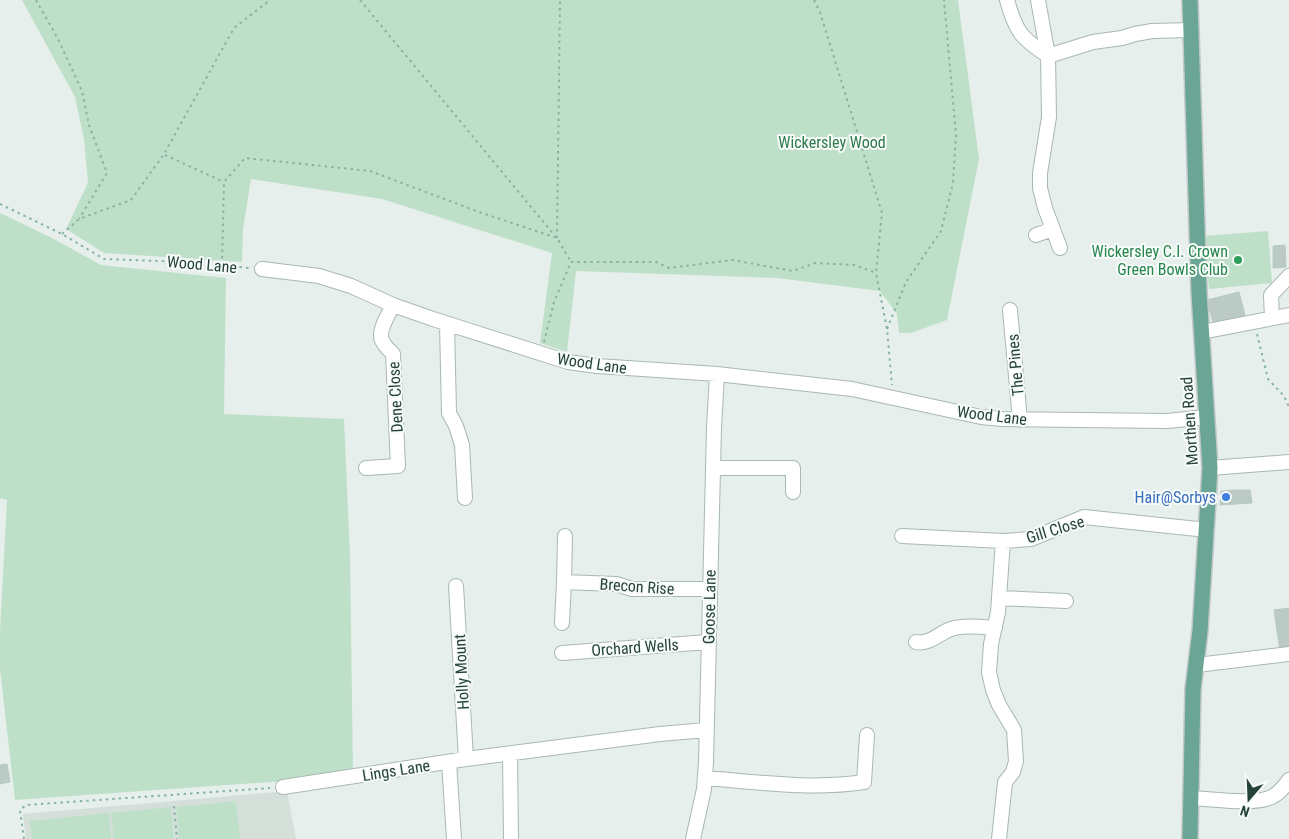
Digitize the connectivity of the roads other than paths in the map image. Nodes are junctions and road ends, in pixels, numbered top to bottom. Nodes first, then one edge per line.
1 (1007, 0) edge
2 (1038, 0) edge
3 (1190, 0) edge
4 (1191, 30) junction
5 (1048, 56) junction
6 (1053, 229) junction
7 (1036, 235) dead end
8 (1060, 248) dead end
9 (262, 269) road end
10 (1289, 276) edge
11 (393, 305) junction
12 (1010, 310) dead end
13 (1289, 314) edge
14 (1272, 318) junction
15 (447, 324) junction
16 (1202, 332) junction
17 (717, 374) junction
18 (1207, 417) junction
19 (1020, 420) junction
20 (1289, 462) edge
21 (366, 468) dead end
22 (713, 468) junction
23 (1210, 468) junction
24 (793, 492) dead end
25 (465, 498) dead end
26 (1207, 530) junction
27 (565, 536) dead end
28 (902, 536) dead end
29 (1002, 541) junction
30 (564, 582) junction
31 (456, 586) dead end
32 (710, 589) junction
33 (999, 598) junction
34 (1066, 602) dead end
35 (562, 623) dead end
36 (995, 628) junction
37 (708, 642) junction
38 (916, 642) dead end
39 (562, 653) dead end
40 (1289, 654) edge
41 (1196, 665) junction
42 (706, 730) junction
43 (867, 735) dead end
44 (510, 754) junction
45 (466, 759) junction
46 (449, 762) junction
47 (705, 778) junction
48 (1289, 780) edge
49 (282, 787) road end
50 (1191, 798) junction
51 (454, 839) edge
52 (511, 839) edge
53 (693, 839) edge
54 (999, 839) edge
55 (1190, 839) edge

1 - 5 street
2 - 5 street
3 - 4 main road, Morthen Road
4 - 5 street
4 - 16 main road, Morthen Road
5 - 6 street
6 - 7 street
6 - 8 street
9 - 11 street, Wood Lane
10 - 14 street
11 - 15 street, Wood Lane
11 - 21 street, Dene Close
12 - 19 street, The Pines
13 - 14 street
14 - 16 street
15 - 17 street, Wood Lane
15 - 25 street
16 - 18 main road, Morthen Road
17 - 19 street, Wood Lane
17 - 22 street, Goose Lane
18 - 19 street, Wood Lane
18 - 23 main road, Morthen Road
20 - 23 street
22 - 24 street
22 - 32 street, Goose Lane
23 - 26 main road, Morthen Road
26 - 29 street, Gill Close
26 - 41 main road, Morthen Road
27 - 30 street
28 - 29 street, Gill Close
29 - 33 street
30 - 32 street, Brecon Rise
30 - 35 street
31 - 45 street, Holly Mount
32 - 37 street, Goose Lane
33 - 34 street
33 - 36 street
36 - 38 street
36 - 54 street
37 - 39 street, Orchard Wells
37 - 42 street, Goose Lane
40 - 41 street
41 - 50 main road, Morthen Road
42 - 44 street, Lings Lane
42 - 47 street, Goose Lane
43 - 47 street
44 - 45 street, Lings Lane
44 - 52 street
45 - 46 street, Lings Lane
46 - 49 street, Lings Lane
46 - 51 street
47 - 53 street, Goose Lane
48 - 50 street
50 - 55 main road, Morthen Road

